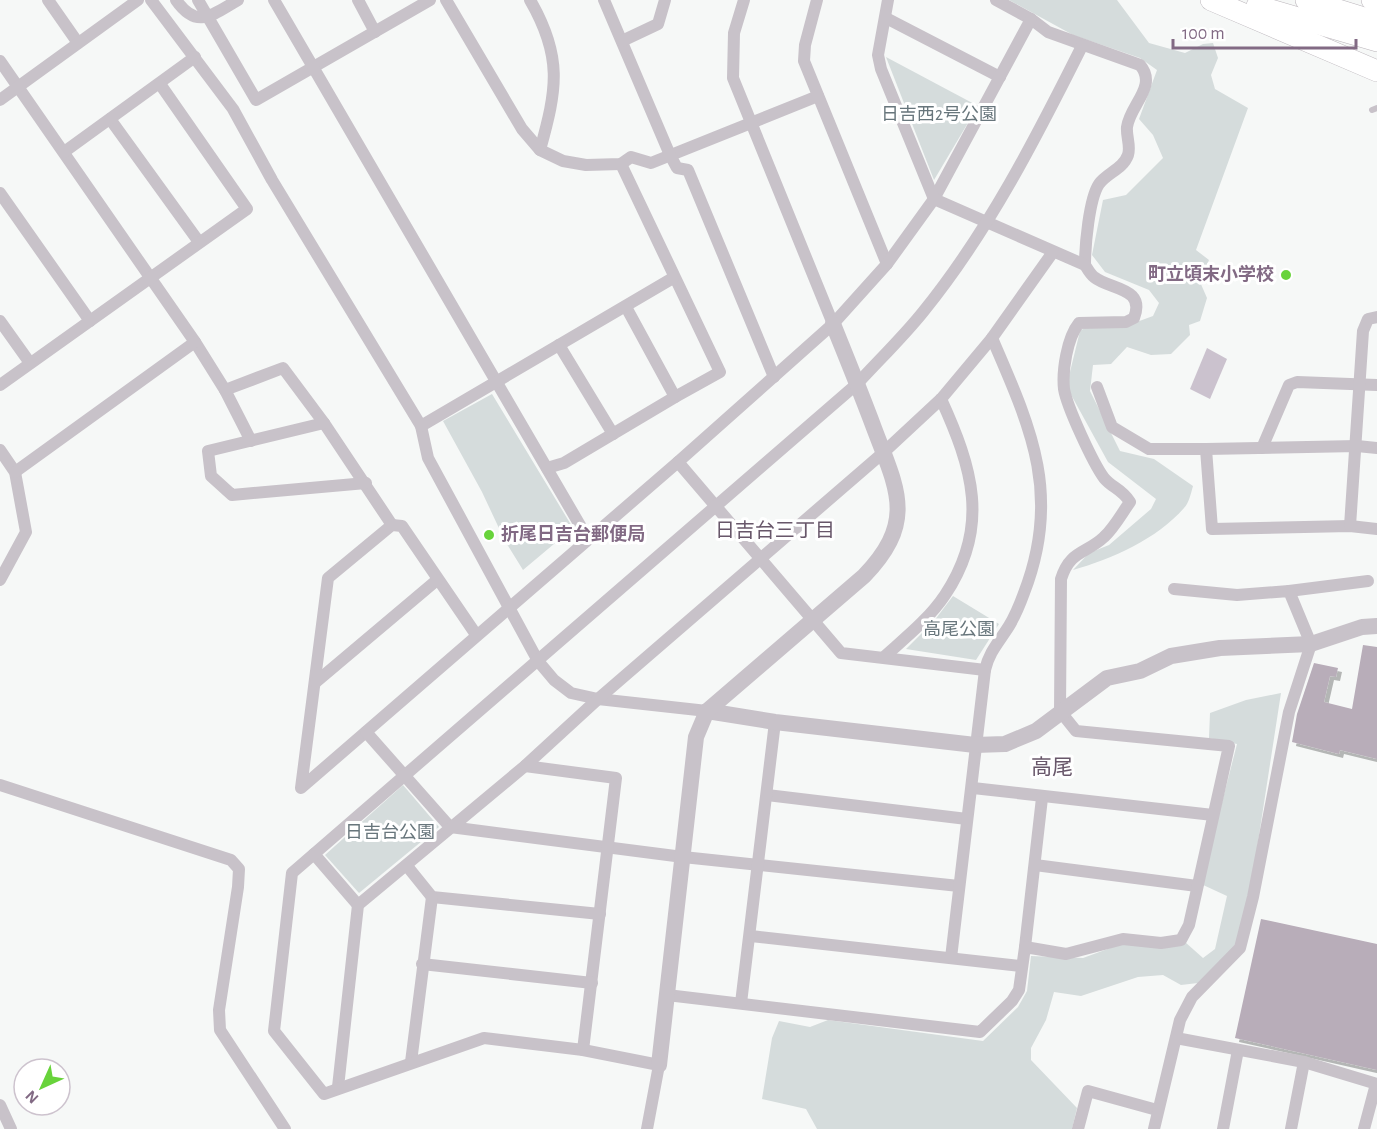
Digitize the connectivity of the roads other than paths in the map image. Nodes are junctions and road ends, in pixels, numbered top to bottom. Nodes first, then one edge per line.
1 (48, 0) edge
2 (138, 0) edge
3 (151, 0) edge
4 (176, 0) edge
5 (198, 0) edge
6 (238, 0) edge
7 (274, 0) edge
8 (358, 0) edge
9 (430, 0) edge
10 (446, 0) edge
11 (530, 0) edge
12 (604, 0) edge
13 (665, 0) edge
14 (744, 0) edge
15 (817, 0) edge
16 (888, 0) edge
17 (996, 0) edge
18 (1210, 0) edge
19 (1233, 0) edge
20 (1306, 0) edge
21 (1372, 0) edge
22 (1377, 1) edge
23 (208, 17) junction
24 (886, 18) junction
25 (1031, 19) junction
26 (1377, 22) edge
27 (375, 32) junction
28 (622, 41) junction
29 (1377, 41) edge
30 (78, 44) junction
31 (1082, 46) junction
32 (195, 57) junction
33 (0, 60) edge
34 (313, 67) junction
35 (1377, 71) edge
36 (1000, 77) junction
37 (160, 84) junction
38 (18, 87) junction
39 (818, 96) junction
40 (0, 99) edge
41 (110, 119) junction
42 (750, 121) junction
43 (540, 150) junction
44 (64, 152) junction
45 (670, 154) junction
46 (621, 164) junction
47 (0, 193) edge
48 (934, 199) junction
49 (987, 222) junction
50 (199, 242) junction
51 (1053, 252) junction
52 (886, 264) junction
53 (1085, 265) junction
54 (152, 277) junction
55 (673, 278) junction
56 (626, 306) junction
57 (1377, 317) edge
58 (0, 321) edge
59 (90, 321) junction
60 (832, 324) junction
61 (992, 338) junction
62 (195, 342) junction
63 (559, 345) junction
64 (30, 363) junction
65 (774, 376) junction
66 (496, 382) junction
67 (858, 384) junction
68 (1360, 384) junction
69 (0, 385) edge
70 (1377, 385) edge
71 (1097, 387) dead end
72 (225, 390) junction
73 (675, 397) junction
74 (940, 399) junction
75 (324, 423) junction
76 (421, 426) junction
77 (613, 434) junction
78 (251, 441) junction
79 (1357, 446) junction
80 (1206, 448) junction
81 (1262, 448) junction
82 (1377, 448) edge
83 (0, 450) edge
84 (884, 452) junction
85 (678, 462) junction
86 (547, 468) junction
87 (15, 472) junction
88 (366, 483) junction
89 (716, 507) junction
90 (392, 525) junction
91 (1350, 526) junction
92 (1377, 529) edge
93 (588, 539) junction
94 (760, 558) junction
95 (0, 580) edge
96 (437, 580) junction
97 (1368, 580) dead end
98 (1174, 589) dead end
99 (1289, 591) junction
100 (509, 608) junction
101 (812, 620) junction
102 (1377, 626) edge
103 (477, 636) junction
104 (1311, 644) junction
105 (884, 657) junction
106 (538, 661) junction
107 (985, 670) junction
108 (316, 682) junction
109 (598, 699) junction
110 (707, 711) junction
111 (1060, 711) junction
112 (775, 722) junction
113 (366, 732) junction
114 (975, 745) junction
115 (525, 766) junction
116 (404, 775) junction
117 (0, 785) edge
118 (973, 788) junction
119 (767, 795) junction
120 (1042, 798) junction
121 (1213, 815) junction
122 (967, 819) junction
123 (450, 827) junction
124 (608, 847) junction
125 (314, 854) junction
126 (683, 856) junction
127 (757, 864) junction
128 (1035, 865) junction
129 (407, 866) junction
130 (959, 886) junction
131 (1197, 886) junction
132 (432, 897) junction
133 (358, 905) junction
134 (600, 914) junction
135 (751, 936) junction
136 (1025, 947) junction
137 (951, 957) junction
138 (422, 964) junction
139 (1021, 966) junction
140 (592, 983) junction
141 (667, 995) junction
142 (741, 1003) junction
143 (1176, 1038) junction
144 (583, 1050) junction
145 (1238, 1050) junction
146 (411, 1062) junction
147 (1304, 1062) junction
148 (659, 1065) junction
149 (1377, 1084) edge
150 (338, 1088) junction
151 (0, 1105) edge
152 (1157, 1110) junction
153 (11, 1129) edge
154 (285, 1129) edge
155 (647, 1129) edge
156 (1078, 1129) edge
157 (1154, 1129) edge
158 (1223, 1129) edge
159 (1291, 1129) edge
160 (1364, 1129) edge

1 - 30 street
2 - 30 street
3 - 32 street
4 - 23 street
5 - 23 street
6 - 23 street
7 - 34 street
8 - 27 street
9 - 27 street
10 - 43 street
11 - 43 street
12 - 28 street
13 - 28 street
14 - 42 street
15 - 39 street
16 - 24 street
17 - 25 street
18 - 35 highway
19 - 29 highway
20 - 26 highway
21 - 22 highway
23 - 34 street
24 - 36 street
24 - 48 street
25 - 31 street
25 - 36 street
27 - 34 street
28 - 45 street
30 - 38 street
31 - 49 street
31 - 53 street
32 - 37 street
32 - 76 street
33 - 38 street
34 - 66 street
36 - 48 street
37 - 41 street
37 - 50 street
38 - 40 street
38 - 44 street
39 - 42 street
39 - 52 street
41 - 44 street
41 - 50 street
42 - 45 street
42 - 60 street
43 - 46 street
44 - 54 street
45 - 46 street
45 - 65 street
46 - 55 street
47 - 59 street
48 - 49 street
48 - 52 street
49 - 51 street
49 - 67 street
50 - 54 street
51 - 53 street
51 - 61 street
52 - 60 street
53 - 111 street
54 - 59 street
54 - 62 street
55 - 56 street
55 - 73 street
56 - 63 street
56 - 73 street
57 - 68 street
58 - 64 street
59 - 64 street
60 - 65 street
60 - 67 street
61 - 74 street
61 - 107 street
62 - 72 street
62 - 87 street
63 - 66 street
63 - 77 street
64 - 69 street
65 - 85 street
66 - 76 street
66 - 86 street
67 - 84 street
67 - 89 street
68 - 70 street
68 - 79 street
68 - 81 street
71 - 80 street
72 - 75 street
72 - 78 street
73 - 77 street
74 - 84 street
74 - 105 street
75 - 78 street
75 - 88 street
76 - 100 street
77 - 86 street
78 - 88 street
79 - 81 street
79 - 82 street
79 - 91 street
80 - 81 street
80 - 91 street
83 - 87 street
84 - 94 street
84 - 101 street
85 - 89 street
85 - 93 street
86 - 93 street
87 - 95 street
88 - 90 street
89 - 94 street
89 - 106 street
90 - 96 street
90 - 108 street
91 - 92 street
93 - 100 street
94 - 101 street
94 - 109 street
96 - 103 street
96 - 108 street
97 - 99 street
98 - 99 street
99 - 104 street
100 - 103 street
100 - 106 street
101 - 105 street
101 - 110 street
102 - 104 street
103 - 113 street
104 - 111 street
104 - 143 street
105 - 107 street
106 - 109 street
106 - 116 street
107 - 114 street
108 - 113 street
109 - 110 street
109 - 115 street
110 - 112 street
110 - 126 street
111 - 114 street
111 - 121 street
112 - 114 street
112 - 119 street
113 - 116 street
114 - 118 street
115 - 123 street
115 - 124 street
116 - 123 street
116 - 125 street
117 - 154 street
118 - 120 street
118 - 122 street
119 - 122 street
119 - 127 street
120 - 121 street
120 - 128 street
121 - 131 street
122 - 130 street
123 - 124 street
123 - 129 street
124 - 126 street
124 - 134 street
125 - 133 street
125 - 150 street
126 - 127 street
126 - 141 street
127 - 130 street
127 - 135 street
128 - 131 street
128 - 136 street
129 - 132 street
129 - 133 street
130 - 137 street
131 - 136 street
132 - 134 street
132 - 138 street
133 - 150 street
134 - 140 street
135 - 137 street
135 - 142 street
136 - 139 street
137 - 139 street
138 - 140 street
138 - 146 street
139 - 142 street
140 - 144 street
141 - 142 street
141 - 148 street
143 - 145 street
143 - 152 street
144 - 146 street
144 - 148 street
145 - 147 street
145 - 158 street
146 - 150 street
147 - 149 street
147 - 159 street
148 - 155 street
149 - 160 street
151 - 153 street
152 - 156 street
152 - 157 street

